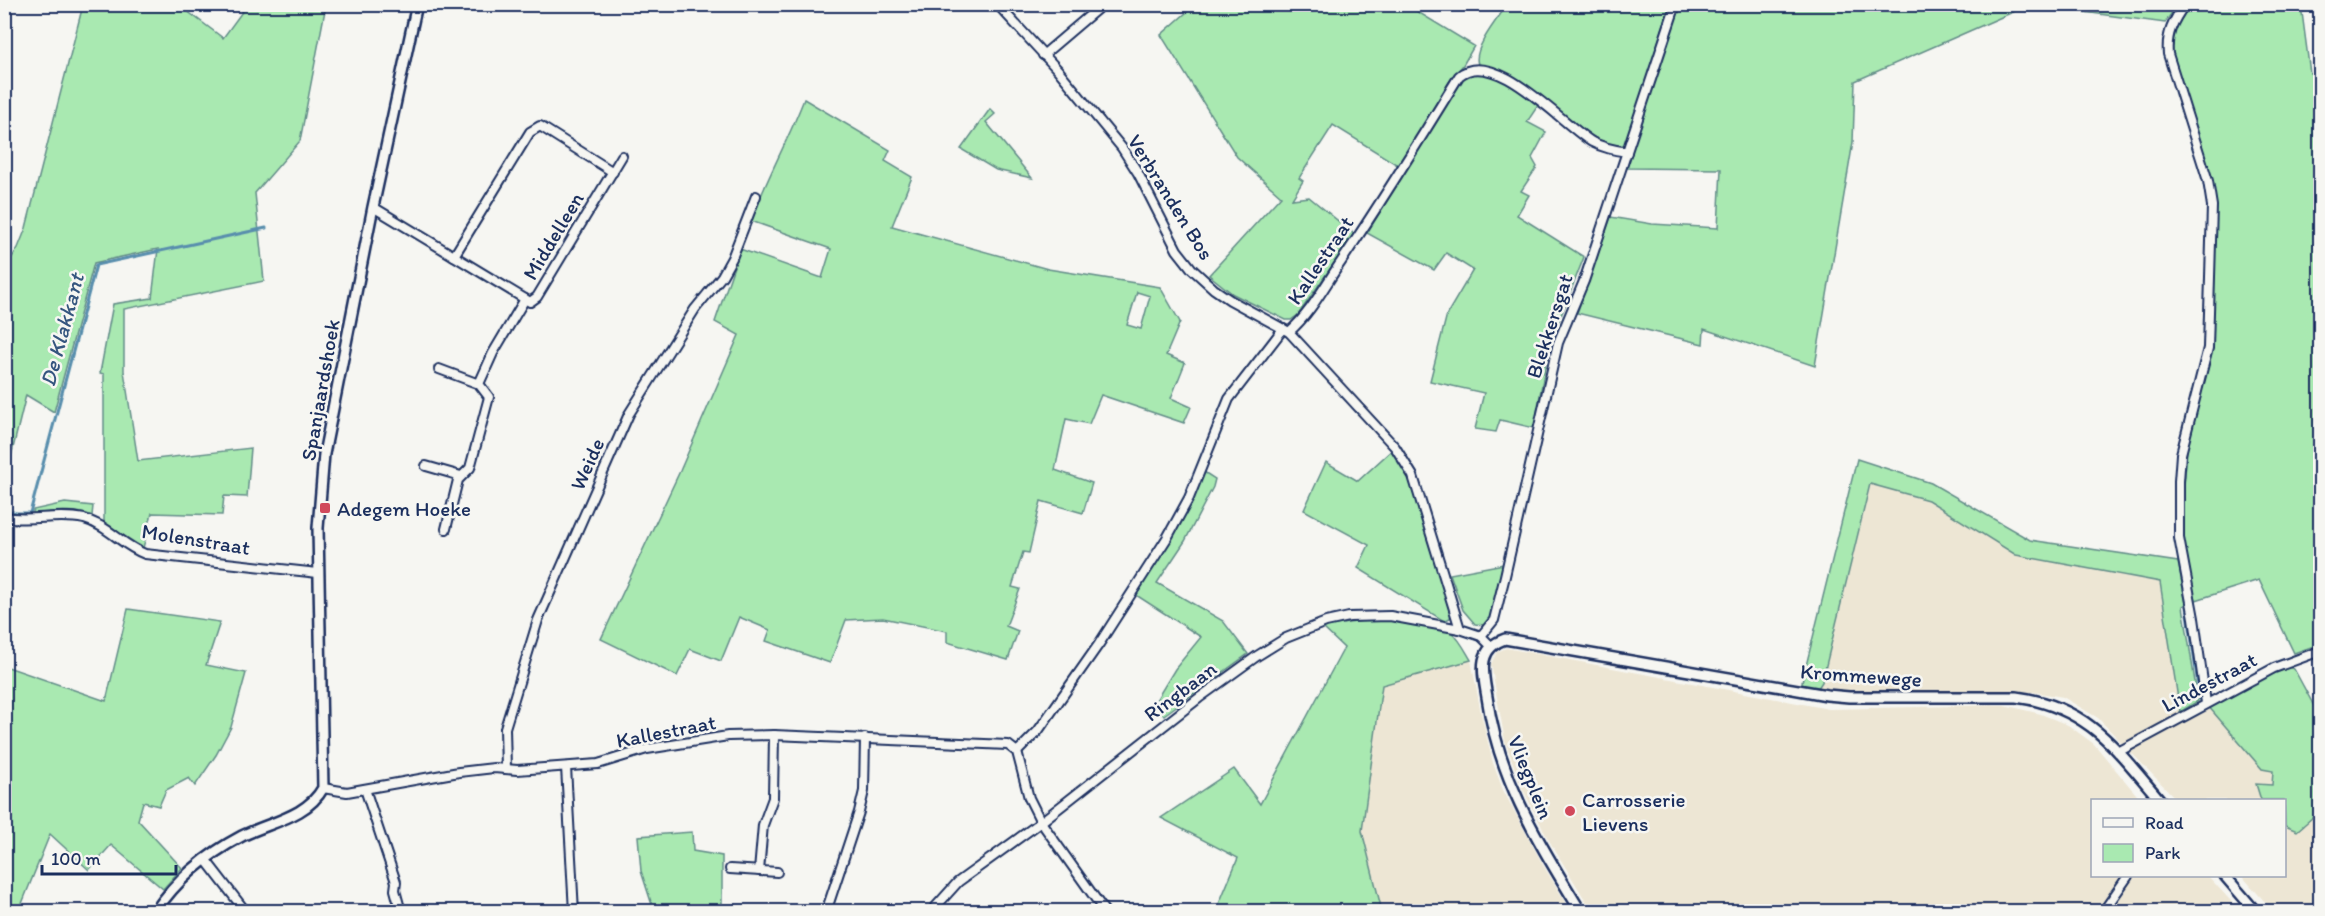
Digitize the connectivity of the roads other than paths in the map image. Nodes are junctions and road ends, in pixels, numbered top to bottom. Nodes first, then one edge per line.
1 (417, 4) edge
2 (997, 4) edge
3 (1103, 4) edge
4 (1676, 4) edge
5 (2185, 4) edge
6 (1043, 55) junction
7 (1628, 152) junction
8 (622, 156) dead end
9 (613, 172) junction
10 (756, 196) dead end
11 (373, 207) junction
12 (454, 256) junction
13 (525, 299) junction
14 (1286, 330) junction
15 (439, 369) dead end
16 (479, 384) junction
17 (426, 466) dead end
18 (461, 476) junction
19 (4, 517) edge
20 (446, 530) dead end
21 (318, 573) junction
22 (1460, 628) junction
23 (1481, 636) junction
24 (1491, 646) junction
25 (2320, 651) edge
26 (2206, 703) junction
27 (774, 735) junction
28 (865, 738) junction
29 (1017, 752) junction
30 (2118, 752) junction
31 (566, 767) junction
32 (506, 769) junction
33 (323, 788) junction
34 (364, 789) junction
35 (2158, 799) edge
36 (1041, 822) junction
37 (205, 859) junction
38 (730, 869) dead end
39 (759, 871) junction
40 (777, 872) dead end
41 (2127, 877) edge
42 (2226, 877) edge
43 (156, 912) edge
44 (246, 912) edge
45 (401, 912) edge
46 (574, 912) edge
47 (826, 912) edge
48 (931, 912) edge
49 (1105, 912) edge
50 (1581, 912) edge
51 (2103, 912) edge
52 (2256, 912) edge

1 - 11 street, Spanjaardshoek
2 - 6 street, Verbranden Bos
3 - 6 street
4 - 7 street, Blekkersgat
5 - 26 street
6 - 14 street, Verbranden Bos
7 - 14 street, Kallestraat
7 - 23 street, Blekkersgat
8 - 9 street, Middelleen
9 - 12 street
9 - 13 street, Middelleen
10 - 32 street, Weide
11 - 12 street, Middelleen
11 - 21 street, Spanjaardshoek
12 - 13 street, Middelleen
13 - 16 street
14 - 22 street, Kallestraat
14 - 29 street, Kallestraat
15 - 16 street
16 - 18 street
17 - 18 street
18 - 20 street
19 - 21 street, Molenstraat
21 - 33 street, Spanjaardshoek
22 - 23 street, Ringbaan
22 - 36 street, Ringbaan
23 - 24 street, Ringbaan
24 - 30 street, Krommewege
24 - 50 street, Vliegplein
25 - 26 street, Lindestraat
26 - 30 street, Lindestraat
27 - 28 street, Kallestraat
27 - 31 street, Kallestraat
27 - 39 street
28 - 29 street, Kallestraat
28 - 47 street
29 - 36 street
30 - 35 street, Krommewege
31 - 32 street, Kallestraat
31 - 46 street
32 - 34 street, Kallestraat
33 - 34 street, Kallestraat
33 - 37 street
34 - 45 street
36 - 48 street, Ringbaan
36 - 49 street
37 - 43 street
37 - 44 street
38 - 39 street
39 - 40 street
41 - 51 street
42 - 52 street

